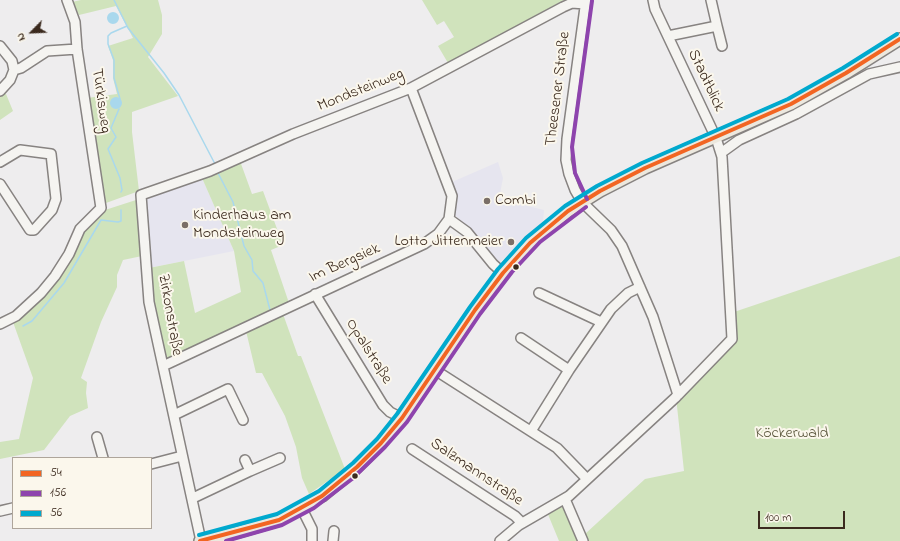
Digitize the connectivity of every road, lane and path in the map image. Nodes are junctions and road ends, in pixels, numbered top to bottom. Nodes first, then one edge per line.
1 (67, 0) edge
2 (653, 0) edge
3 (711, 0) edge
4 (585, 2) edge
5 (717, 26) junction
6 (668, 36) junction
7 (900, 39) edge
8 (0, 46) edge
9 (722, 46) dead end
10 (77, 49) junction
11 (900, 67) edge
12 (14, 70) junction
13 (411, 88) junction
14 (0, 91) edge
15 (716, 138) junction
16 (721, 153) junction
17 (0, 162) edge
18 (0, 184) edge
19 (141, 195) joint
20 (582, 202) junction
21 (449, 218) junction
22 (503, 273) junction
23 (640, 287) junction
24 (540, 293) dead end
25 (315, 294) junction
26 (601, 322) junction
27 (0, 324) edge
28 (521, 338) dead end
29 (163, 366) junction
30 (435, 370) junction
31 (569, 370) junction
32 (678, 395) junction
33 (174, 415) junction
34 (402, 418) junction
35 (243, 420) dead end
36 (531, 431) junction
37 (97, 437) dead end
38 (412, 449) dead end
39 (182, 456) junction
40 (103, 457) edge
41 (280, 458) dead end
42 (245, 460) dead end
43 (152, 464) edge
44 (250, 471) junction
45 (586, 479) junction
46 (192, 498) junction
47 (565, 500) junction
48 (12, 508) edge
49 (302, 508) junction
50 (0, 511) edge
51 (522, 523) junction
52 (334, 531) dead end
53 (200, 541) edge
54 (312, 541) edge
55 (333, 541) edge
56 (500, 541) edge
57 (583, 541) edge

1 - 10 street, Türkisweg
2 - 6 street, Stadtblick
3 - 5 street, Stadtblick
4 - 13 street, Mondsteinweg
4 - 20 street, Theesener Straße
5 - 6 street, Stadtblick
5 - 9 street, Stadtblick
6 - 15 street, Stadtblick
7 - 15 main road
8 - 12 street
10 - 12 street
10 - 27 street, Türkisweg
11 - 16 street
12 - 14 street
13 - 19 street, Mondsteinweg
13 - 21 street, Im Bergsiek
15 - 16 street
15 - 20 main road
16 - 32 street
17 - 18 street
19 - 29 street, Zirkonstraße
20 - 22 main road
20 - 23 street, Theesener Straße
21 - 22 street
21 - 25 street, Im Bergsiek
22 - 30 main road
23 - 26 street
23 - 32 street, Theesener Straße
24 - 26 street
25 - 29 street, Im Bergsiek
25 - 34 street, Opalstraße
26 - 31 street
28 - 31 street
29 - 33 street, Zirkonstraße
30 - 34 main road
30 - 36 street
31 - 36 street
32 - 45 street
33 - 35 street
33 - 39 street, Zirkonstraße
34 - 49 main road
36 - 45 street
37 - 40 street
38 - 51 street, Salzmannstraße
39 - 43 street
39 - 46 street, Zirkonstraße
41 - 44 street
42 - 44 street
44 - 46 street
45 - 47 street
46 - 53 street, Zirkonstraße
47 - 51 street
47 - 57 street
48 - 50 street
49 - 53 main road
49 - 54 street
51 - 56 street
52 - 55 street

